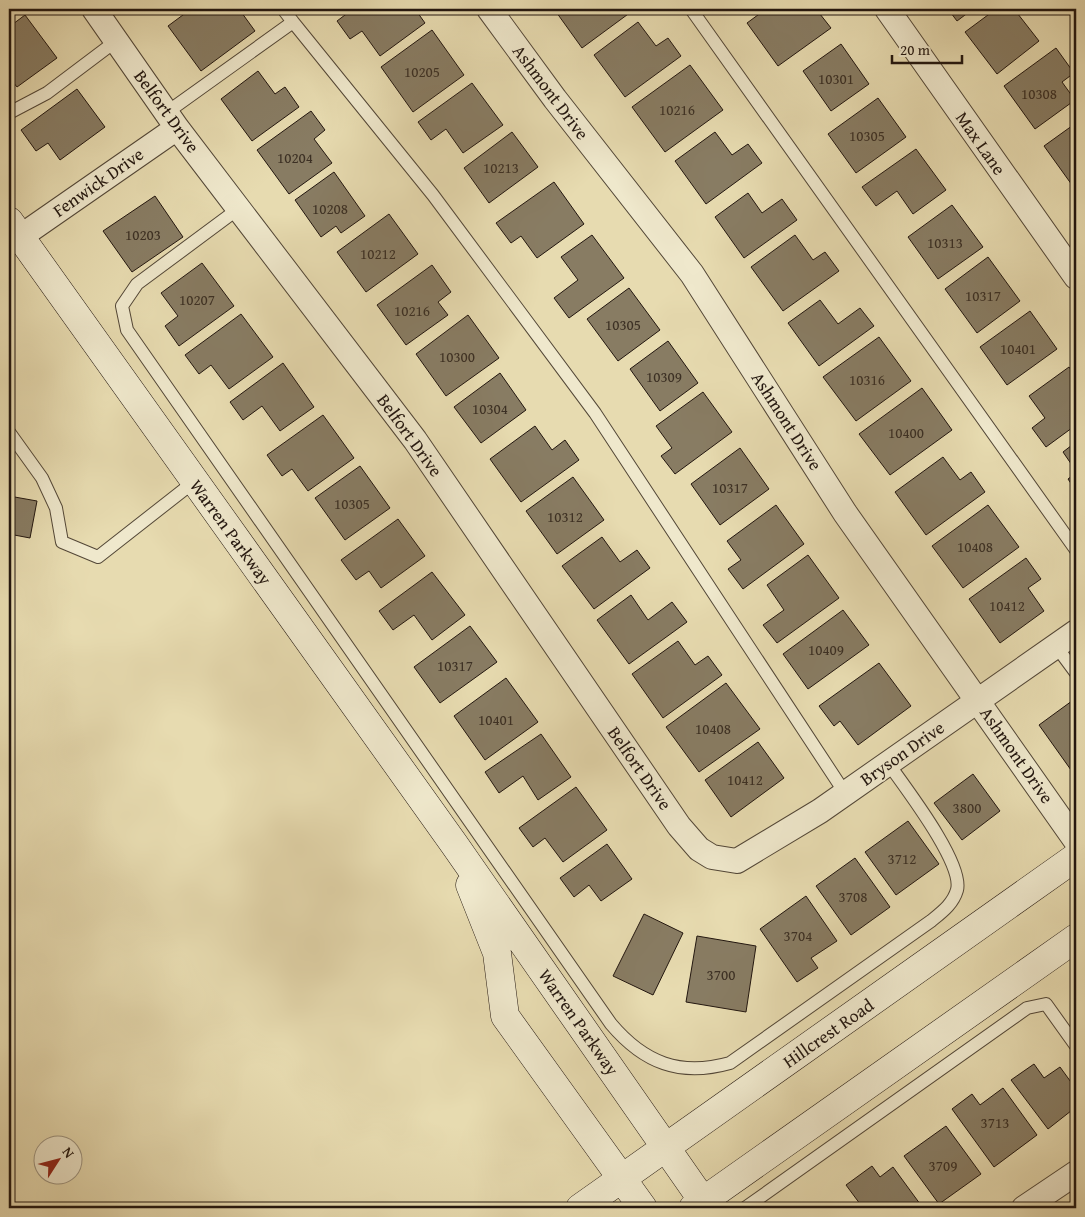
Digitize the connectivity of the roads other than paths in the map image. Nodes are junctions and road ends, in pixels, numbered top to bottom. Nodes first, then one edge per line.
1 (94, 9) edge
2 (283, 9) edge
3 (489, 9) edge
4 (691, 9) edge
5 (887, 9) edge
6 (293, 22) junction
7 (116, 41) junction
8 (9, 113) edge
9 (172, 120) junction
10 (238, 208) junction
11 (12, 234) edge
12 (1076, 277) edge
13 (9, 432) edge
14 (195, 481) junction
15 (1076, 550) edge
16 (1076, 632) edge
17 (1056, 646) junction
18 (1076, 673) edge
19 (979, 700) junction
20 (888, 763) junction
21 (845, 793) junction
22 (1076, 841) edge
23 (454, 844) junction
24 (1076, 857) edge
25 (722, 859) joint
26 (1076, 938) edge
27 (1076, 1046) edge
28 (667, 1147) junction
29 (1076, 1173) edge
30 (621, 1179) junction
31 (698, 1205) edge
32 (580, 1208) edge
33 (643, 1208) edge
34 (745, 1208) edge
35 (1024, 1208) edge

1 - 7 street, Belfort Drive
2 - 6 lane
3 - 19 street, Ashmont Drive
4 - 15 lane
5 - 12 street, Max Lane
6 - 9 lane
6 - 21 lane
7 - 8 lane
7 - 9 street, Belfort Drive
9 - 10 street, Belfort Drive
9 - 11 street, Fenwick Drive
10 - 20 lane
10 - 25 street, Belfort Drive
11 - 14 main road, Warren Parkway
13 - 14 lane
14 - 23 main road, Warren Parkway
16 - 17 street, Bryson Drive
17 - 18 lane
17 - 19 street, Bryson Drive
19 - 20 street, Bryson Drive
19 - 22 street, Ashmont Drive
20 - 21 street, Bryson Drive
21 - 25 street, Bryson Drive
23 - 28 main road, Warren Parkway
23 - 30 main road, Warren Parkway
24 - 28 main road, Hillcrest Road
26 - 31 main road
27 - 34 lane
28 - 30 main road, Hillcrest Road
28 - 31 main road, Warren Parkway
29 - 35 street
30 - 32 main road, Hillcrest Road
30 - 33 main road, Warren Parkway

